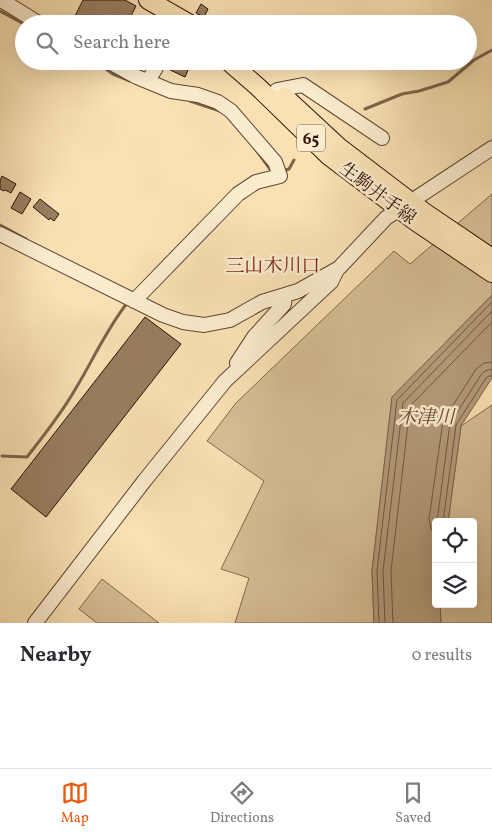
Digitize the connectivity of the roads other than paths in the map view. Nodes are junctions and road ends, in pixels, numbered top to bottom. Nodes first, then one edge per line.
1 (1, 0) edge
2 (148, 0) edge
3 (25, 15) edge
4 (167, 15) edge
5 (174, 15) edge
6 (125, 70) edge
7 (155, 70) edge
8 (238, 70) edge
9 (254, 70) edge
10 (148, 81) junction
11 (277, 90) junction
12 (382, 138) dead end
13 (492, 148) edge
14 (404, 205) junction
15 (420, 217) junction
16 (0, 234) edge
17 (492, 258) edge
18 (339, 268) junction
19 (492, 273) edge
20 (286, 295) junction
21 (134, 302) junction
22 (225, 380) junction
23 (35, 623) edge

1 - 3 street
2 - 4 main road
2 - 5 main road
6 - 10 street
7 - 10 street
8 - 14 main road, 生駒井手線 / 65
9 - 11 main road, 生駒井手線 / 65
10 - 21 street
11 - 12 street
11 - 14 main road, 生駒井手線 / 65
13 - 14 street
14 - 15 main road, 生駒井手線 / 65
14 - 18 street
15 - 17 main road, 生駒井手線 / 65
15 - 19 main road, 生駒井手線 / 65
16 - 21 street
18 - 20 street
18 - 22 street
20 - 21 street
20 - 22 street
22 - 23 street

